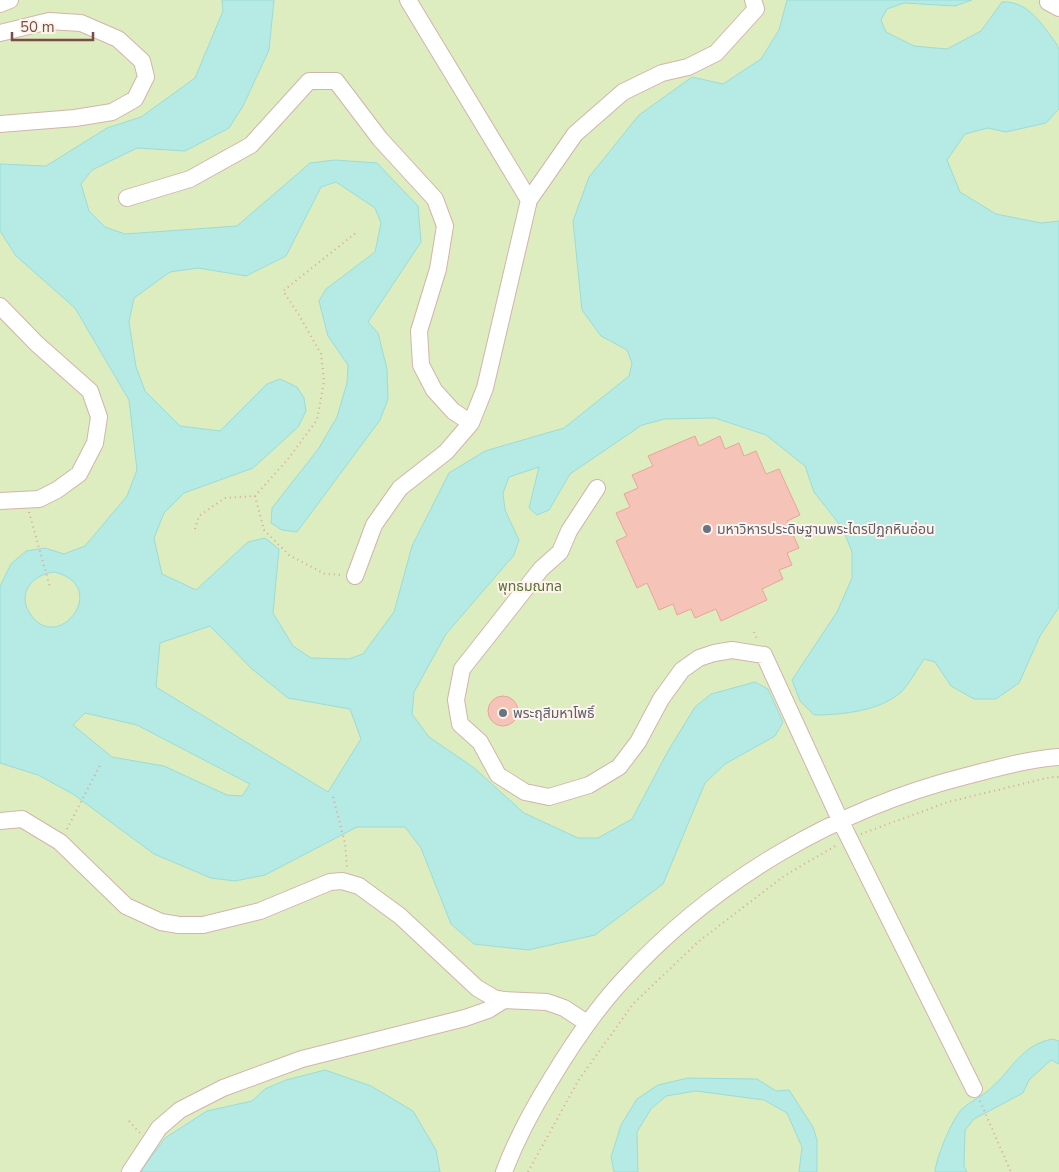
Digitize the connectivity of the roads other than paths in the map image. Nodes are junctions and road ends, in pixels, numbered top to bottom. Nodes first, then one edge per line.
1 (10, 0) edge
2 (408, 0) edge
3 (753, 0) edge
4 (1049, 0) edge
5 (0, 4) edge
6 (1059, 8) edge
7 (0, 33) edge
8 (0, 124) edge
9 (127, 198) dead end
10 (529, 200) junction
11 (0, 306) edge
12 (470, 423) junction
13 (597, 488) dead end
14 (0, 501) edge
15 (355, 576) road end
16 (1059, 757) edge
17 (840, 820) junction
18 (0, 821) edge
19 (504, 1000) junction
20 (587, 1024) junction
21 (974, 1089) road end
22 (130, 1172) edge
23 (504, 1172) edge

1 - 5 lane
2 - 10 lane
3 - 10 lane
4 - 6 lane
7 - 8 lane
9 - 12 lane
10 - 12 lane
11 - 14 lane
12 - 15 lane
13 - 17 lane
16 - 17 lane
17 - 20 lane
17 - 21 lane
18 - 19 lane
19 - 20 lane
19 - 22 lane
20 - 23 lane

